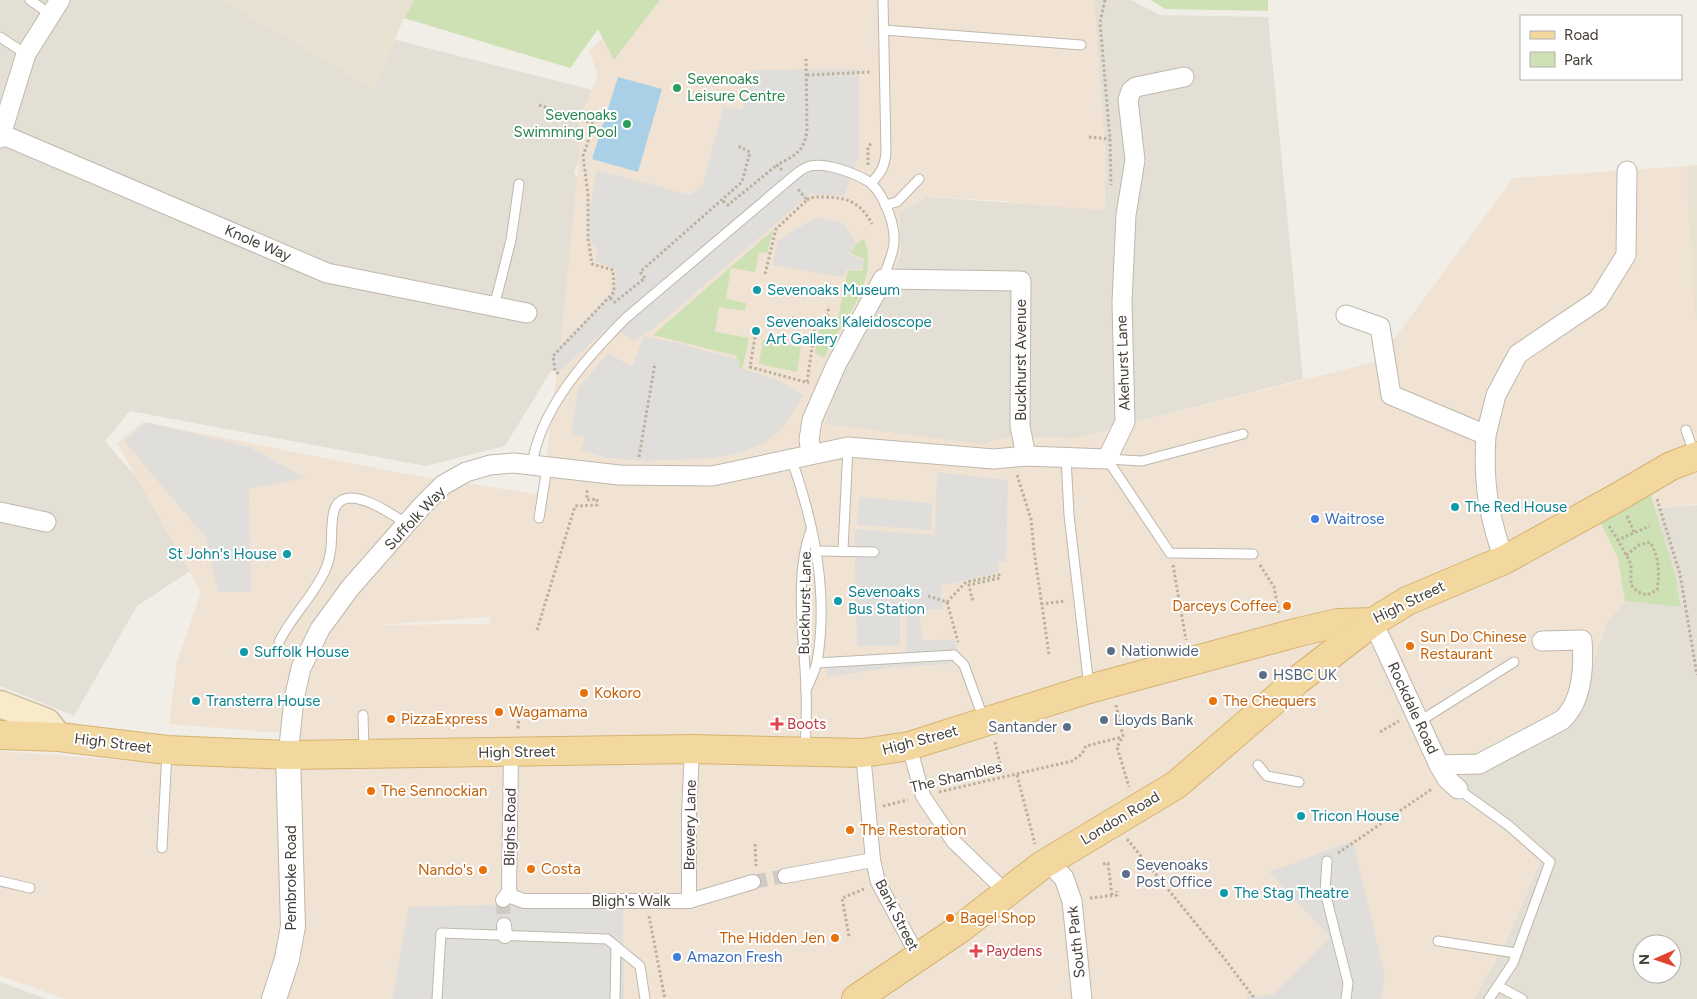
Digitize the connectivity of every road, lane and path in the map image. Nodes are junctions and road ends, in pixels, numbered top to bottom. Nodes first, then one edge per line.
1 (30, 0) edge
2 (883, 0) edge
3 (55, 7) edge
4 (884, 30) junction
5 (0, 37) edge
6 (1081, 45) dead end
7 (26, 54) junction
8 (806, 59) dead end
9 (871, 66) dead end
10 (807, 74) junction
11 (1184, 77) dead end
12 (540, 105) dead end
13 (1, 136) edge
14 (1088, 137) dead end
15 (1110, 139) dead end
16 (738, 146) dead end
17 (777, 164) junction
18 (1627, 171) dead end
19 (790, 179) junction
20 (919, 180) dead end
21 (871, 182) junction
22 (519, 184) dead end
23 (723, 200) junction
24 (807, 200) junction
25 (885, 205) junction
26 (872, 224) dead end
27 (766, 274) dead end
28 (883, 279) junction
29 (610, 298) junction
30 (829, 306) dead end
31 (494, 308) junction
32 (527, 314) dead end
33 (1346, 315) dead end
34 (792, 318) dead end
35 (816, 321) junction
36 (755, 337) dead end
37 (655, 363) dead end
38 (571, 382) junction
39 (807, 383) junction
40 (827, 388) junction
41 (1686, 430) dead end
42 (1243, 434) dead end
43 (1486, 435) junction
44 (848, 447) junction
45 (811, 453) junction
46 (1696, 456) edge
47 (1019, 457) junction
48 (1066, 457) junction
49 (791, 458) junction
50 (1107, 459) junction
51 (639, 464) dead end
52 (540, 466) junction
53 (587, 472) junction
54 (1650, 477) junction
55 (0, 512) edge
56 (540, 518) dead end
57 (46, 522) dead end
58 (407, 524) junction
59 (1650, 526) dead end
60 (810, 530) junction
61 (843, 550) junction
62 (817, 551) junction
63 (874, 552) dead end
64 (1170, 553) junction
65 (1253, 554) joint
66 (1626, 555) junction
67 (1504, 560) junction
68 (928, 596) dead end
69 (974, 599) dead end
70 (1078, 600) junction
71 (947, 602) junction
72 (1041, 604) junction
73 (1373, 622) junction
74 (1290, 627) junction
75 (537, 630) dead end
76 (1542, 641) dead end
77 (279, 642) dead end
78 (1049, 654) dead end
79 (1514, 662) dead end
80 (817, 663) junction
81 (1190, 663) junction
82 (964, 665) junction
83 (1320, 665) junction
84 (1697, 675) edge
85 (1100, 686) junction
86 (806, 690) junction
87 (0, 704) edge
88 (363, 715) dead end
89 (987, 722) junction
90 (1420, 722) junction
91 (0, 736) edge
92 (1123, 736) junction
93 (59, 737) junction
94 (909, 746) junction
95 (692, 749) junction
96 (168, 750) junction
97 (805, 751) junction
98 (511, 752) junction
99 (863, 753) junction
100 (288, 755) junction
101 (364, 755) junction
102 (1258, 765) dead end
103 (1018, 775) junction
104 (1003, 776) junction
105 (1448, 777) junction
106 (1299, 782) dead end
107 (923, 796) junction
108 (868, 810) junction
109 (1136, 810) junction
110 (754, 844) dead end
111 (162, 848) dead end
112 (873, 860) junction
113 (1327, 861) joint
114 (1045, 864) junction
115 (1103, 864) dead end
116 (754, 876) joint
117 (784, 876) tunnel mouth
118 (0, 881) edge
119 (878, 882) junction
120 (30, 888) dead end
121 (1117, 891) dead end
122 (1006, 892) junction
123 (1112, 895) junction
124 (506, 896) joint
125 (646, 901) junction
126 (689, 901) junction
127 (1072, 901) junction
128 (849, 936) dead end
129 (1438, 941) dead end
130 (616, 946) junction
131 (1516, 953) junction
132 (919, 958) junction
133 (1498, 986) junction
134 (274, 999) edge
135 (437, 999) edge
136 (615, 999) edge
137 (645, 999) edge
138 (665, 999) edge
139 (856, 999) edge
140 (1082, 999) edge
141 (1254, 999) edge
142 (1346, 999) edge
143 (1489, 999) edge
144 (1522, 999) edge

1 - 3 lane
2 - 4 lane
3 - 7 street
4 - 6 lane
4 - 21 lane
5 - 7 lane
7 - 13 street
8 - 10 path
9 - 10 path
10 - 17 path
11 - 50 street, Akehurst Lane
12 - 29 path
13 - 31 street, Knole Way
14 - 15 path
16 - 23 path
17 - 19 path
17 - 23 path
18 - 43 street
19 - 21 lane
19 - 24 path
19 - 38 lane
20 - 25 lane
21 - 25 lane
22 - 31 lane
23 - 29 path
24 - 26 path
24 - 27 path
25 - 28 lane
28 - 40 street
28 - 47 street, Buckhurst Avenue
29 - 38 path
30 - 35 path
31 - 32 street, Knole Way
33 - 43 street
34 - 35 path
35 - 39 path
36 - 39 path
37 - 51 path
38 - 52 lane
39 - 40 path
40 - 45 street
41 - 46 lane
42 - 50 lane
43 - 67 street
44 - 45 street
44 - 47 street
44 - 61 lane
45 - 49 street
46 - 54 main road, High Street
47 - 48 street
47 - 72 path
48 - 50 street
48 - 70 lane
49 - 53 street, Suffolk Way
49 - 60 lane, Buckhurst Lane
50 - 64 lane
52 - 53 street, Suffolk Way
52 - 56 lane
52 - 58 street, Suffolk Way
53 - 75 path
54 - 67 main road, High Street
54 - 84 path
55 - 57 street
58 - 77 lane
58 - 100 street, Suffolk Way
59 - 66 path
60 - 62 lane
60 - 86 lane, Buckhurst Lane
61 - 62 lane
61 - 63 lane
62 - 80 lane
64 - 65 lane
64 - 81 path
65 - 74 path
66 - 66 path
67 - 73 main road, High Street
68 - 71 path
69 - 71 path
70 - 72 path
70 - 85 lane
71 - 82 path
72 - 78 path
73 - 74 main road, High Street
73 - 83 main road, London Road
73 - 90 street, Rockdale Road
74 - 81 main road, High Street
74 - 83 main road
76 - 105 street
79 - 90 lane
80 - 82 lane
80 - 86 lane
81 - 85 main road, High Street
82 - 89 lane
83 - 109 main road, London Road
85 - 89 main road, High Street
85 - 92 path
86 - 97 lane, Buckhurst Lane
87 - 93 main road
88 - 101 lane
89 - 94 main road, High Street
89 - 104 path
90 - 105 street, Rockdale Road
91 - 93 main road, High Street
92 - 103 path
92 - 109 path
93 - 96 main road, High Street
94 - 99 main road, High Street
94 - 107 street
95 - 97 main road, High Street
95 - 98 main road, High Street
95 - 126 street, Brewery Lane
96 - 100 main road, High Street
96 - 111 lane
97 - 99 main road, High Street
98 - 101 main road, High Street
98 - 124 street, Blighs Road
99 - 108 street, Bank Street
100 - 101 main road, High Street
100 - 134 street, Pembroke Road
102 - 106 lane
103 - 104 path, The Shambles
103 - 114 path, The Shambles
104 - 107 path, The Shambles
105 - 113 path
105 - 131 lane
107 - 108 path, The Shambles
107 - 122 street
108 - 112 street, Bank Street
109 - 114 main road, London Road
109 - 141 path
110 - 116 path
112 - 117 street
112 - 119 street, Bank Street
113 - 142 lane
114 - 122 main road, London Road
114 - 127 street, South Park
115 - 123 path
116 - 126 street, Bligh's Walk
118 - 120 lane
119 - 128 path
119 - 132 street, Bank Street
121 - 123 path
122 - 132 main road, London Road
123 - 127 path
124 - 125 street, Bligh's Walk
125 - 126 street, Bligh's Walk
125 - 138 path
127 - 140 street, South Park
129 - 131 lane
130 - 135 lane
130 - 136 lane
130 - 137 lane
131 - 133 lane
132 - 139 main road, London Road
133 - 143 lane
133 - 144 lane

